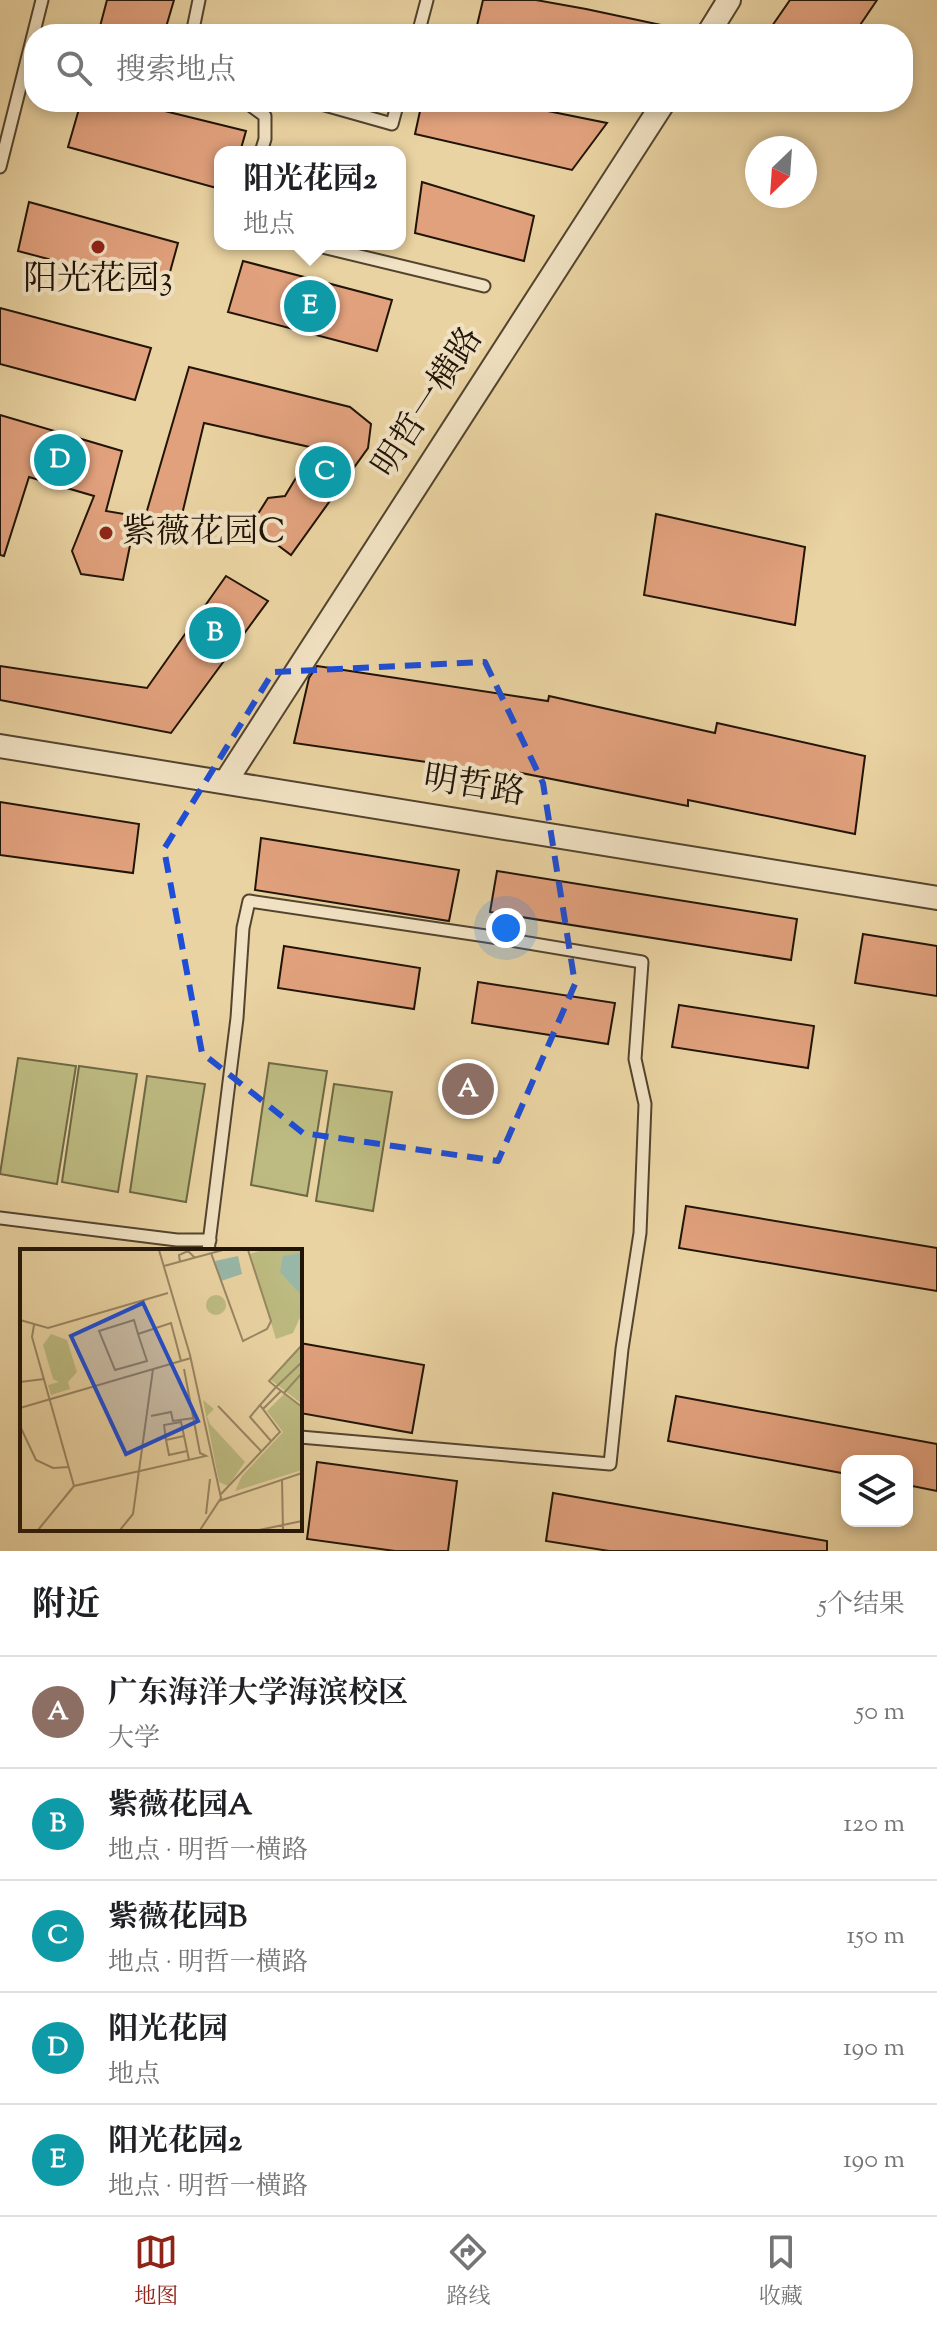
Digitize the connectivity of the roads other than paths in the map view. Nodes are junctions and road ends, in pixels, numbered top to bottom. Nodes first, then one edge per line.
1 (42, 0) edge
2 (199, 0) edge
3 (427, 0) edge
4 (729, 0) edge
5 (37, 24) edge
6 (194, 24) edge
7 (421, 24) edge
8 (714, 24) edge
9 (24, 80) edge
10 (260, 112) edge
11 (349, 112) edge
12 (395, 112) edge
13 (658, 112) edge
14 (263, 146) edge
15 (0, 167) edge
16 (335, 250) edge
17 (484, 286) dead end
18 (0, 746) edge
19 (226, 781) junction
20 (937, 898) edge
21 (0, 1218) edge
22 (209, 1246) edge
23 (302, 1437) edge

1 - 5 lane
2 - 6 lane
3 - 7 lane
4 - 8 street
9 - 15 lane
10 - 14 lane
11 - 12 lane
13 - 19 street, 明哲一横路
16 - 17 lane
18 - 19 street, 明哲路
19 - 20 street, 明哲路
21 - 22 lane
22 - 23 lane

